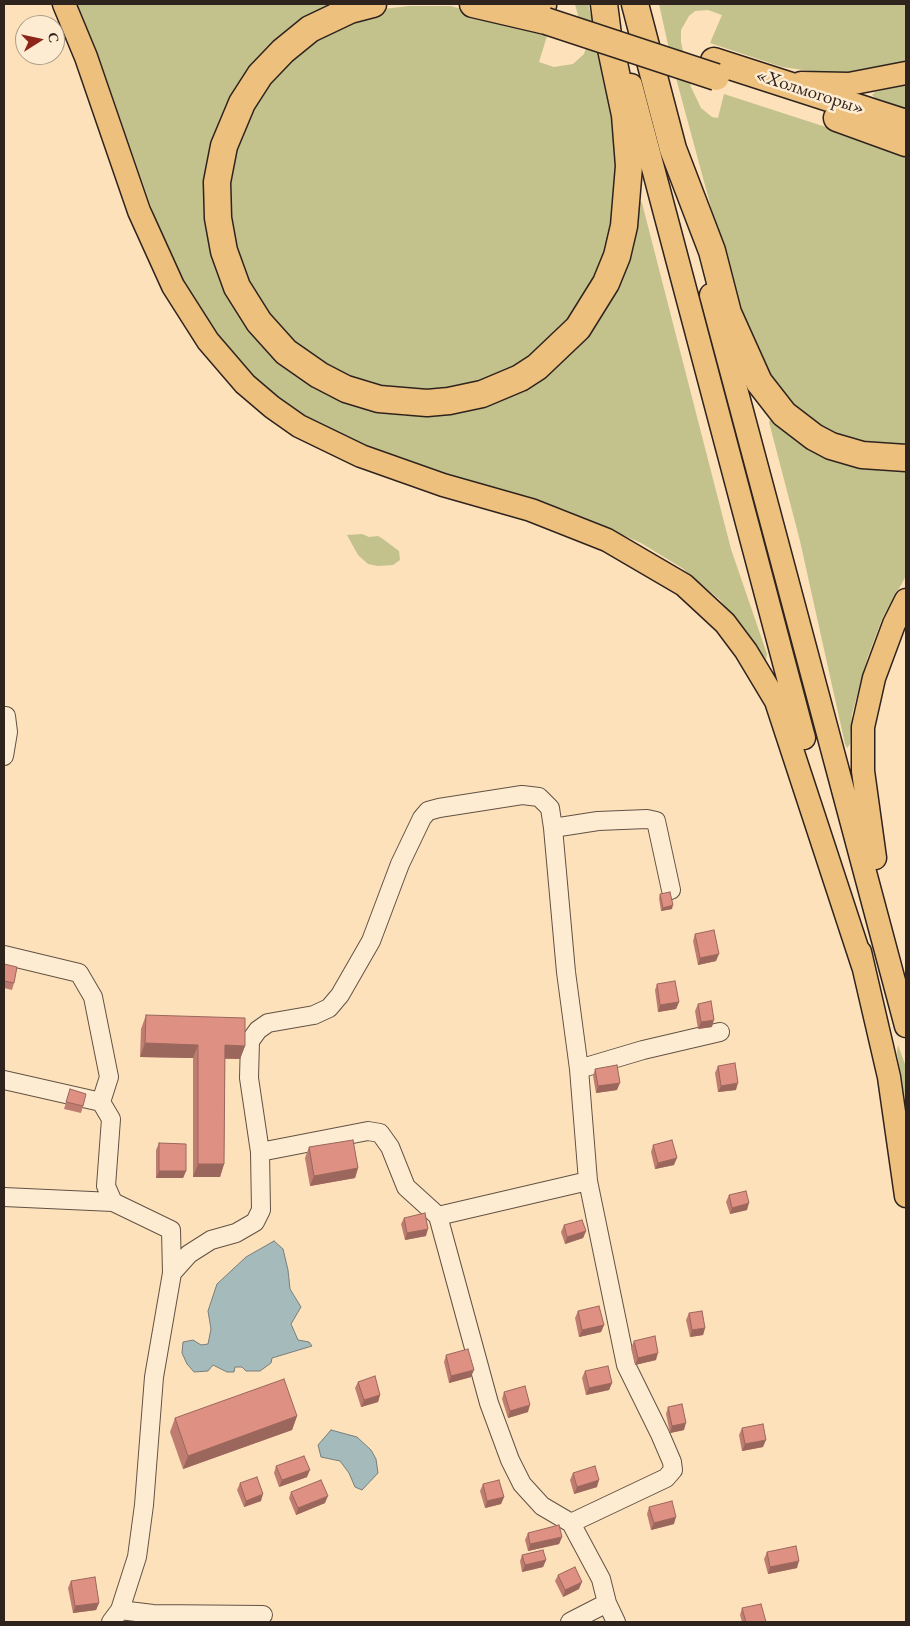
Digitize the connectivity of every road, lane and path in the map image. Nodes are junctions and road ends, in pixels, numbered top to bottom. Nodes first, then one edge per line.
1 (64, 4) edge
2 (373, 4) edge
3 (474, 4) edge
4 (492, 4) edge
5 (604, 4) edge
6 (609, 4) edge
7 (635, 4) edge
8 (648, 4) edge
9 (543, 9) edge
10 (715, 69) junction
11 (906, 73) edge
12 (657, 87) junction
13 (820, 111) junction
14 (906, 123) edge
15 (906, 139) edge
16 (906, 143) edge
17 (673, 149) junction
18 (906, 458) edge
19 (906, 600) edge
20 (6, 716) dead end
21 (4, 756) edge
22 (554, 828) junction
23 (671, 890) edge
24 (4, 955) edge
25 (863, 966) junction
26 (904, 1017) edge
27 (720, 1032) dead end
28 (579, 1069) junction
29 (4, 1080) edge
30 (101, 1102) junction
31 (260, 1152) junction
32 (588, 1181) junction
33 (906, 1196) edge
34 (4, 1197) edge
35 (113, 1202) junction
36 (438, 1216) junction
37 (172, 1272) junction
38 (571, 1523) junction
39 (607, 1603) junction
40 (263, 1615) dead end
41 (116, 1616) edge
42 (570, 1622) edge
43 (616, 1622) edge

1 - 25 main road
2 - 5 highway
3 - 9 highway
4 - 9 highway
6 - 25 main road
7 - 12 highway
8 - 12 main road
9 - 10 highway, bridge
10 - 11 main road
10 - 13 highway, «Холмогоры»
10 - 14 highway, «Холмогоры»
12 - 17 highway
13 - 15 highway, «Холмогоры»
13 - 16 highway
17 - 18 highway
17 - 26 main road
19 - 26 main road
20 - 21 lane
22 - 23 lane
22 - 28 lane
22 - 31 lane
24 - 30 lane
25 - 33 main road
27 - 28 lane
28 - 32 lane
29 - 30 lane
30 - 35 lane
31 - 36 lane
31 - 37 lane
32 - 36 lane
32 - 38 lane
34 - 35 lane
35 - 37 lane
36 - 38 lane
37 - 41 lane
38 - 39 lane
39 - 42 lane
39 - 43 lane
40 - 41 lane

